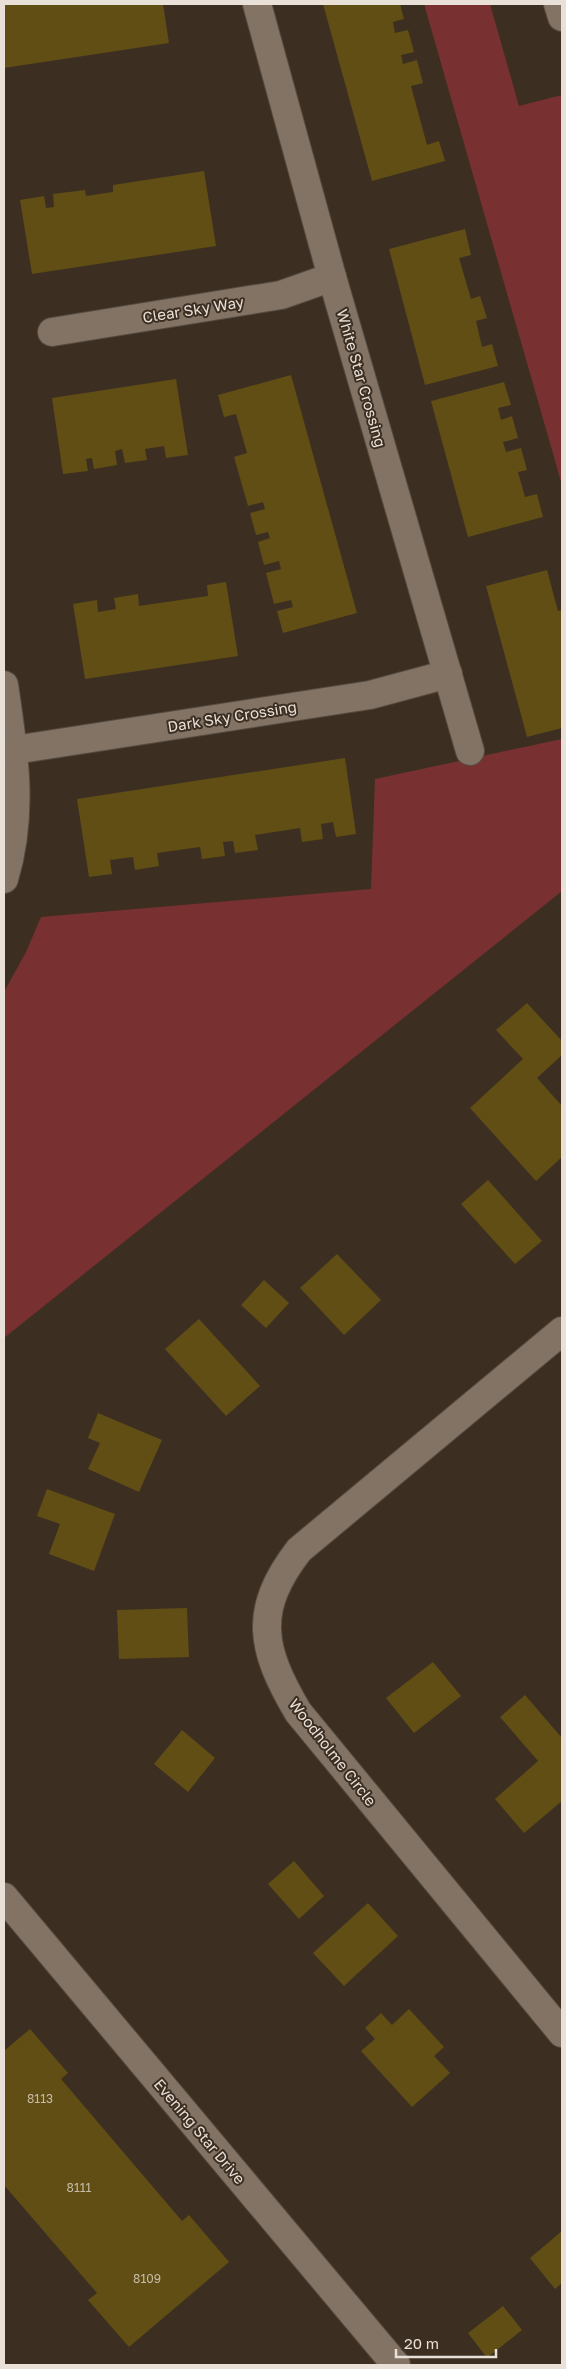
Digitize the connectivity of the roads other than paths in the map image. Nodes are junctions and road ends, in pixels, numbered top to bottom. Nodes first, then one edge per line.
1 (256, 4) edge
2 (558, 4) edge
3 (562, 17) edge
4 (332, 277) junction
5 (52, 332) dead end
6 (448, 674) junction
7 (4, 685) edge
8 (14, 750) junction
9 (470, 751) dead end
10 (11, 794) edge
11 (4, 879) edge
12 (562, 1332) edge
13 (4, 1898) edge
14 (562, 2034) edge
15 (396, 2365) edge

1 - 4 street, White Star Crossing
2 - 3 street
4 - 5 street, Clear Sky Way
4 - 6 street, White Star Crossing
6 - 8 street, Dark Sky Crossing
6 - 9 street, White Star Crossing
7 - 8 street
8 - 10 street
10 - 11 street
12 - 14 street, Woodholme Circle
13 - 15 street, Evening Star Drive

